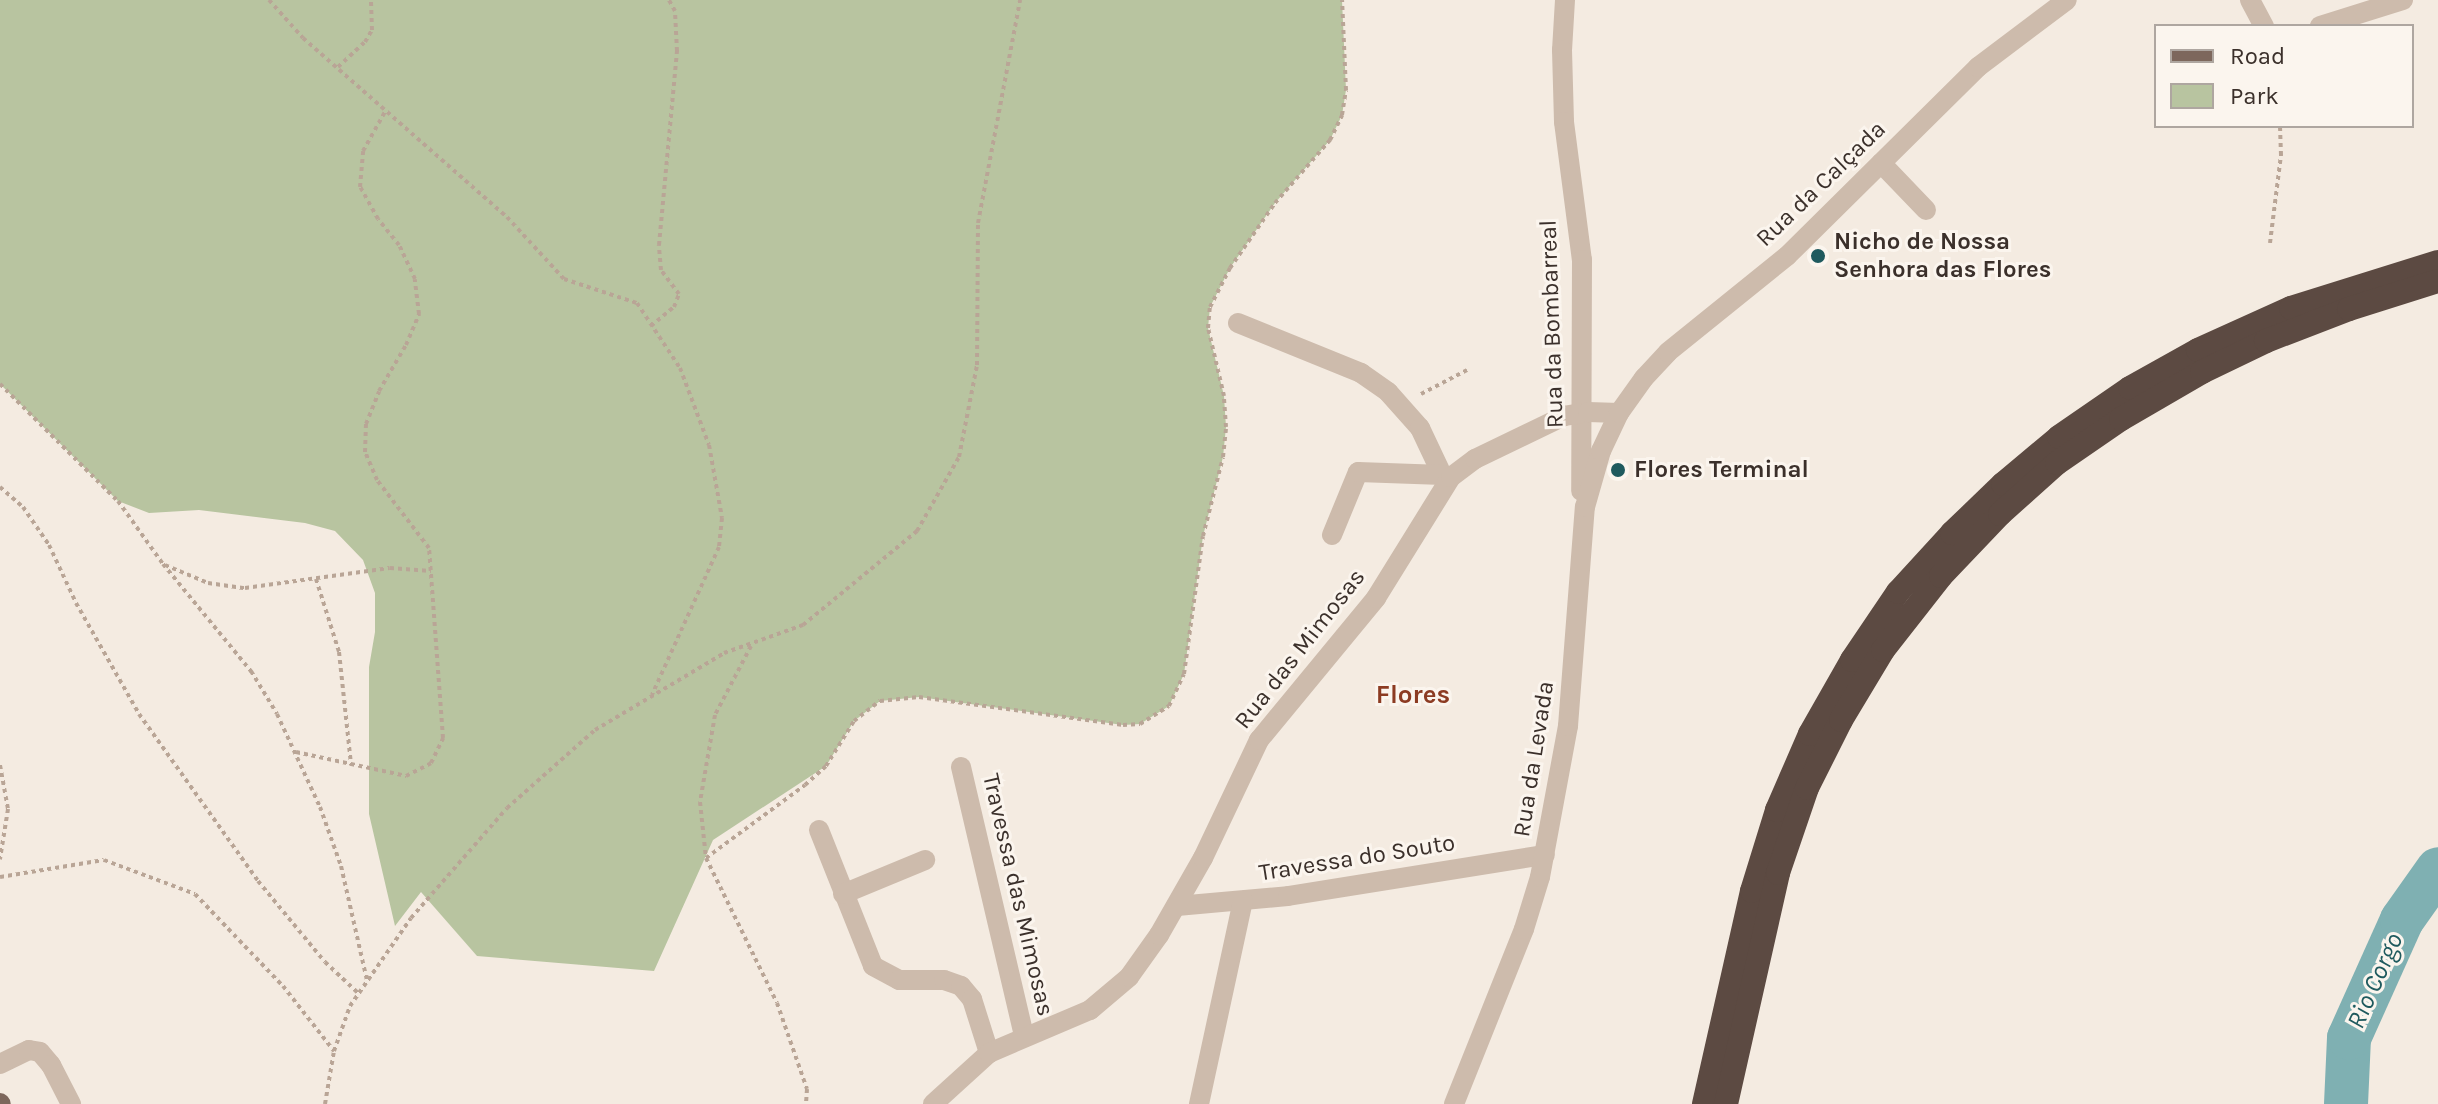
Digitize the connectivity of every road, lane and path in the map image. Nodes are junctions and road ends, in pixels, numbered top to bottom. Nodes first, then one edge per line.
1 (269, 0) edge
2 (371, 0) edge
3 (669, 0) edge
4 (1020, 0) edge
5 (1342, 0) edge
6 (1565, 0) edge
7 (2067, 0) edge
8 (2250, 0) edge
9 (2403, 0) edge
10 (2263, 24) edge
11 (2326, 24) edge
12 (337, 67) junction
13 (386, 110) junction
14 (2280, 128) edge
15 (1881, 163) junction
16 (1926, 210) dead end
17 (2270, 243) dead end
18 (2438, 262) edge
19 (2438, 281) edge
20 (1238, 323) dead end
21 (651, 326) junction
22 (2200, 361) junction
23 (1467, 370) dead end
24 (0, 384) edge
25 (1402, 405) junction
26 (1582, 413) junction
27 (1619, 413) junction
28 (1444, 479) junction
29 (0, 487) edge
30 (1332, 535) dead end
31 (1581, 551) junction
32 (163, 564) junction
33 (431, 571) junction
34 (316, 579) junction
35 (752, 644) junction
36 (651, 697) junction
37 (296, 752) junction
38 (0, 765) edge
39 (351, 766) junction
40 (961, 767) dead end
41 (819, 830) dead end
42 (1545, 855) junction
43 (706, 858) junction
44 (0, 859) edge
45 (925, 860) dead end
46 (0, 877) edge
47 (843, 894) junction
48 (1243, 901) junction
49 (1177, 906) junction
50 (367, 980) junction
51 (358, 993) junction
52 (1024, 1035) junction
53 (334, 1051) junction
54 (989, 1053) junction
55 (0, 1064) edge
56 (71, 1104) edge
57 (325, 1104) edge
58 (806, 1104) edge
59 (933, 1104) edge
60 (1199, 1104) edge
61 (1454, 1104) edge
62 (1704, 1104) edge
63 (1726, 1104) edge

1 - 12 path
2 - 12 path
3 - 21 path
4 - 35 path
5 - 43 path
6 - 26 street, Rua da Bombarreal
7 - 15 street, Rua da Calçada
8 - 10 street
9 - 11 street
12 - 13 path
13 - 21 path
13 - 33 path
14 - 17 path
15 - 16 street
15 - 27 street, Rua da Calçada
18 - 22 highway
19 - 22 highway
20 - 25 street
21 - 36 path
22 - 62 highway
22 - 63 highway
23 - 25 path
24 - 32 path
25 - 28 street
26 - 27 street, Rua das Mimosas
26 - 28 street, Rua das Mimosas
26 - 31 street, Rua da Bombarreal
27 - 31 street, Rua da Levada
28 - 30 street
28 - 49 street, Rua das Mimosas
29 - 51 path
31 - 42 street, Rua da Levada
32 - 34 path
32 - 37 path
33 - 34 path
33 - 39 path
34 - 39 path
35 - 36 path
35 - 43 path
36 - 50 path
37 - 39 path
37 - 50 path
38 - 44 path
40 - 52 street, Travessa das Mimosas
41 - 47 street
42 - 48 street, Travessa do Souto
42 - 61 street, Rua da Levada
43 - 58 path
45 - 47 street
46 - 53 path
47 - 54 street
48 - 49 street, Travessa do Souto
48 - 60 street
49 - 52 street, Rua das Mimosas
50 - 51 path
51 - 53 path
52 - 54 street, Rua das Mimosas
53 - 57 path
54 - 59 street, Rua das Mimosas
55 - 56 street

